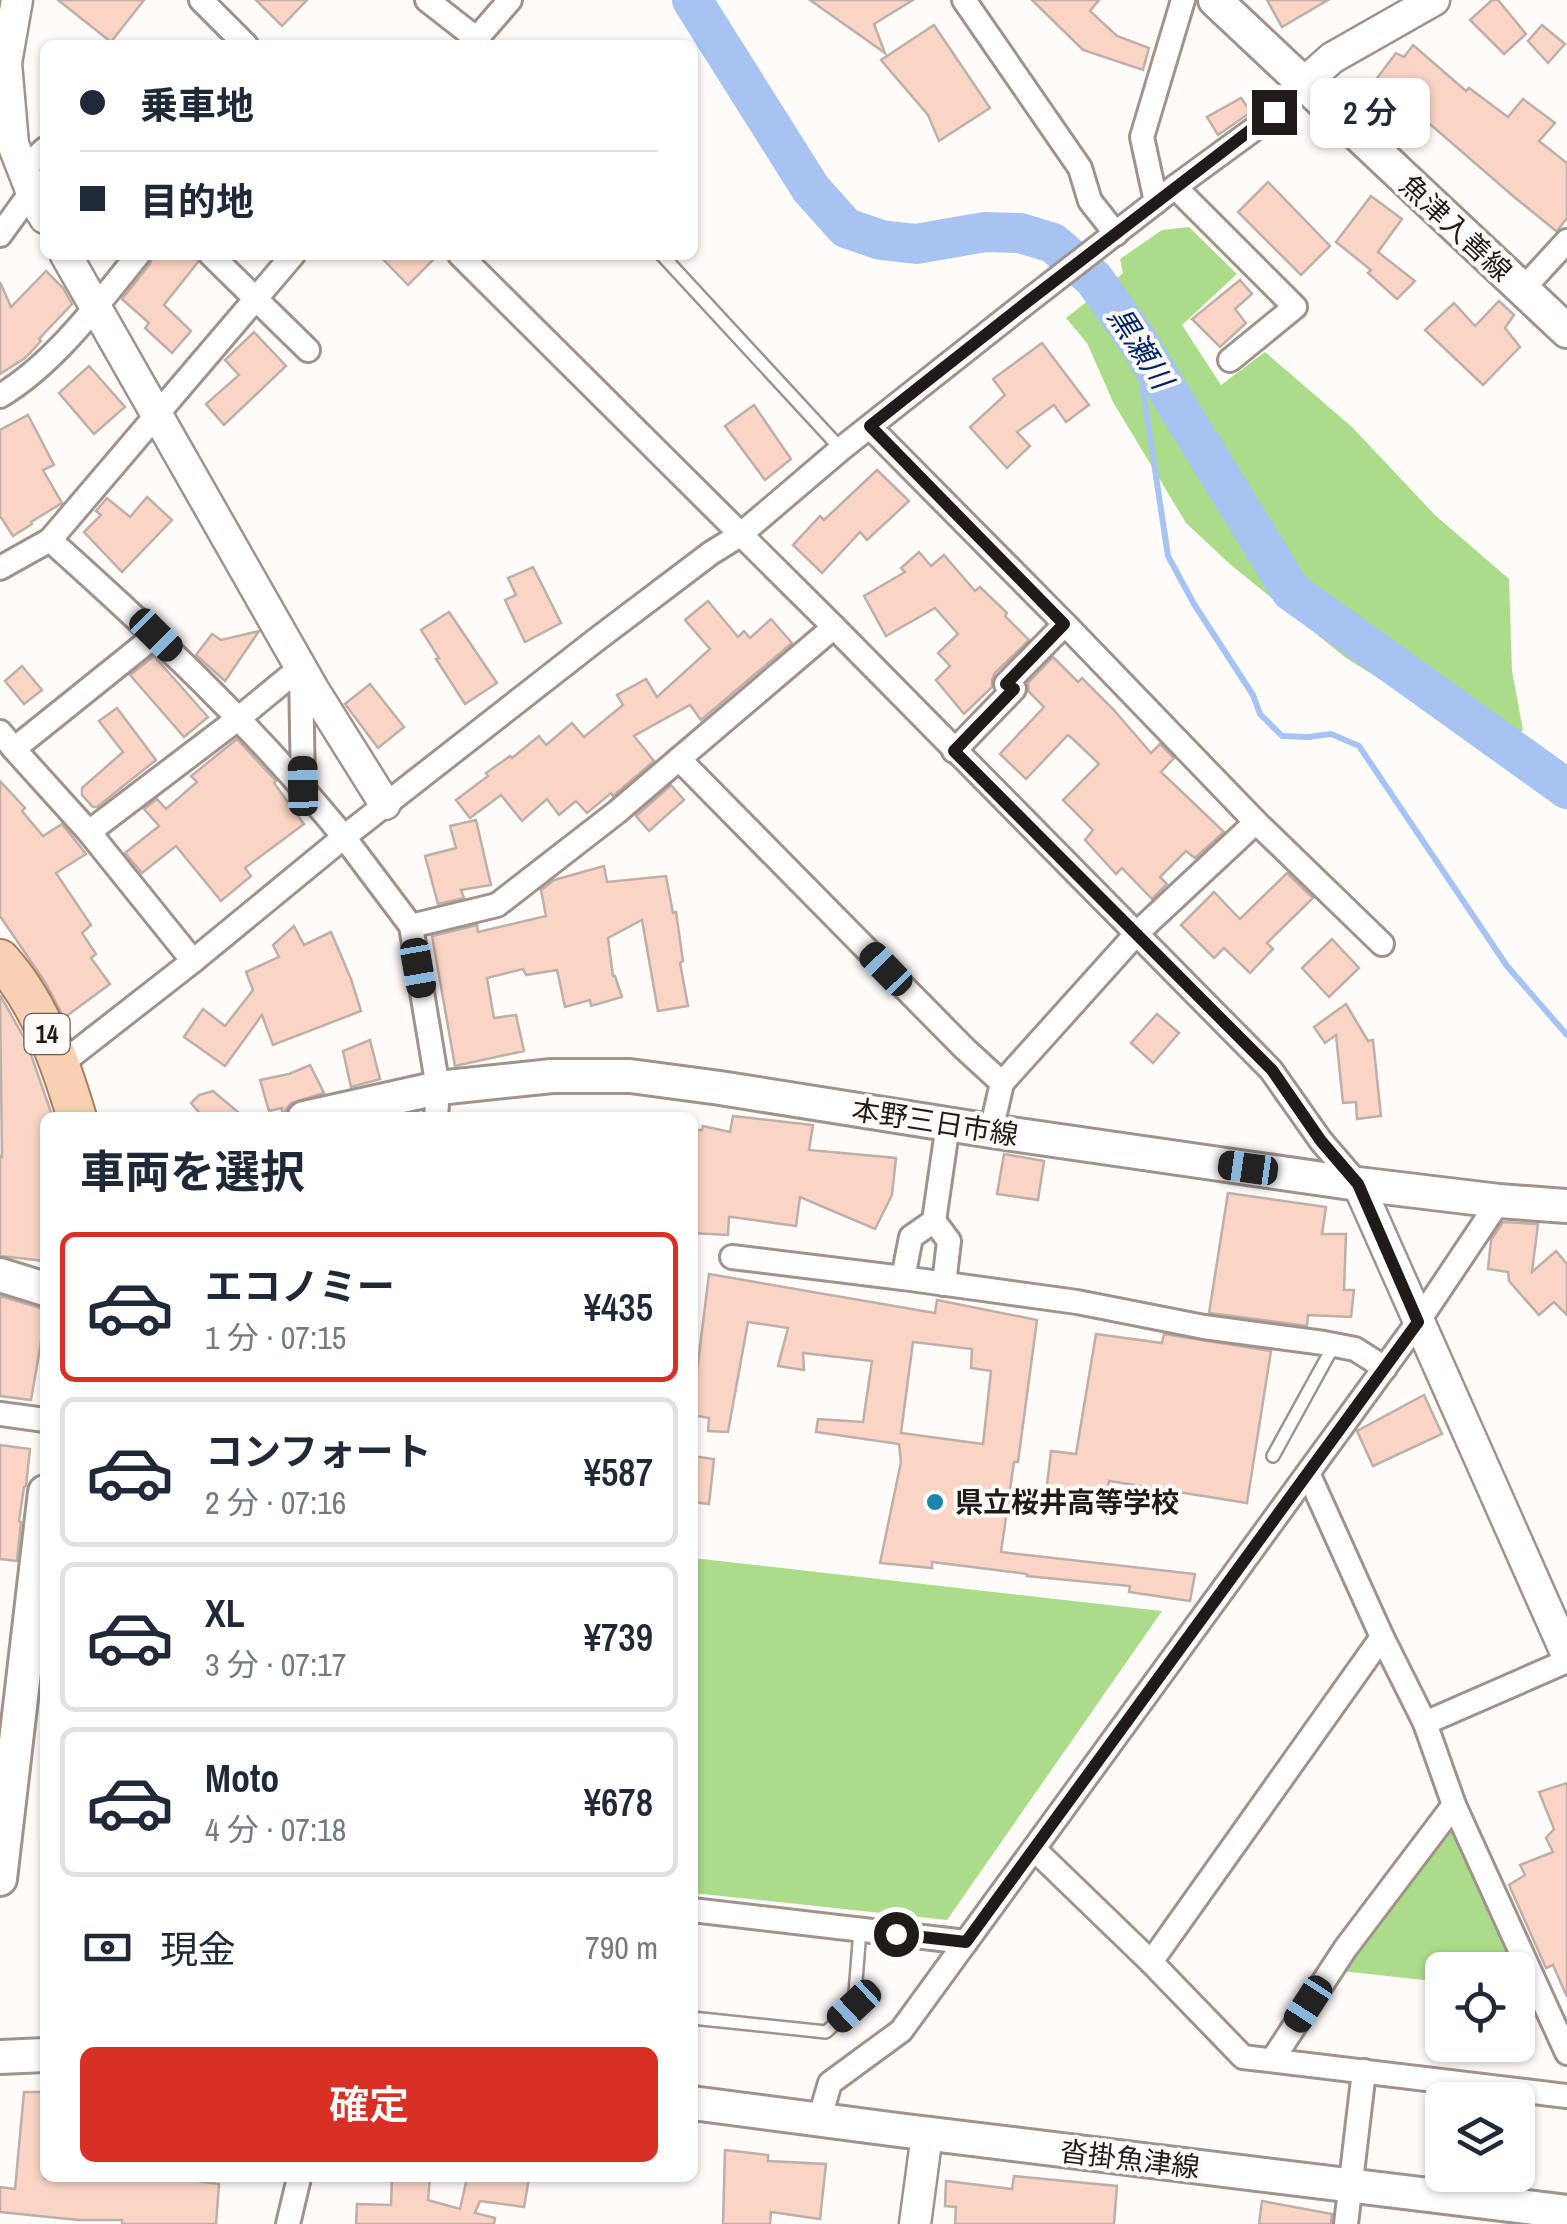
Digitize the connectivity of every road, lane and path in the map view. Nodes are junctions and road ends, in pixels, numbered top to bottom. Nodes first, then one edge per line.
1 (201, 0) edge
2 (427, 0) edge
3 (510, 0) edge
4 (964, 0) edge
5 (1183, 0) edge
6 (1434, 0) edge
7 (11, 2) edge
8 (1221, 2) edge
9 (241, 40) edge
10 (472, 40) edge
11 (476, 40) edge
12 (1304, 84) junction
13 (5, 99) edge
14 (36, 182) edge
15 (1165, 195) junction
16 (0, 235) edge
17 (1108, 240) junction
18 (1567, 241) edge
19 (69, 260) edge
20 (134, 260) edge
21 (216, 260) edge
22 (289, 260) edge
23 (465, 260) edge
24 (667, 260) edge
25 (1522, 290) junction
26 (256, 300) junction
27 (96, 307) junction
28 (1567, 331) edge
29 (308, 350) dead end
30 (1230, 360) dead end
31 (0, 396) edge
32 (157, 414) junction
33 (870, 426) junction
34 (841, 449) junction
35 (740, 535) junction
36 (50, 540) junction
37 (0, 568) edge
38 (1064, 624) junction
39 (834, 627) junction
40 (156, 635) junction
41 (300, 667) junction
42 (240, 718) junction
43 (7, 741) edge
44 (954, 751) junction
45 (679, 759) junction
46 (303, 786) junction
47 (385, 804) junction
48 (1256, 822) junction
49 (89, 832) junction
50 (344, 837) junction
51 (411, 926) junction
52 (1136, 934) junction
53 (1382, 944) dead end
54 (193, 962) junction
55 (5, 972) edge
56 (61, 1064) junction
57 (1002, 1083) junction
58 (437, 1103) edge
59 (74, 1112) edge
60 (357, 1112) edge
61 (948, 1124) junction
62 (991, 1131) junction
63 (1358, 1184) junction
64 (1498, 1200) junction
65 (1567, 1206) edge
66 (934, 1220) junction
67 (732, 1257) dead end
68 (0, 1274) edge
69 (903, 1278) junction
70 (944, 1284) junction
71 (40, 1287) edge
72 (1418, 1322) junction
73 (1334, 1345) junction
74 (1385, 1368) junction
75 (0, 1414) edge
76 (40, 1419) edge
77 (1273, 1456) dead end
78 (1308, 1473) junction
79 (40, 1564) edge
80 (1382, 1637) junction
81 (1567, 1658) edge
82 (13, 1660) edge
83 (1425, 1722) junction
84 (1454, 1805) junction
85 (3, 1820) edge
86 (1034, 1850) junction
87 (0, 1879) edge
88 (698, 1911) edge
89 (860, 1930) junction
90 (966, 1942) junction
91 (1151, 1962) junction
92 (698, 2019) edge
93 (1567, 2053) edge
94 (40, 2056) edge
95 (0, 2057) edge
96 (1273, 2059) junction
97 (1364, 2071) junction
98 (1567, 2096) edge
99 (698, 2104) edge
100 (819, 2120) junction
101 (927, 2134) junction
102 (298, 2182) edge
103 (1350, 2187) junction
104 (1567, 2212) edge
105 (288, 2224) edge
106 (916, 2224) edge
107 (1346, 2224) edge

1 - 9 street
2 - 10 street
3 - 11 street
4 - 17 street
5 - 15 street
6 - 12 street
7 - 13 street
8 - 12 main road, 魚津入善線
12 - 15 street
12 - 25 main road, 魚津入善線
13 - 14 street
14 - 16 street
15 - 17 street
15 - 30 street
17 - 33 street
18 - 25 street
19 - 27 street
20 - 27 street
21 - 26 street
22 - 26 street
23 - 35 street
24 - 34 lane
25 - 28 main road, 魚津入善線
26 - 29 street
26 - 32 street
27 - 31 street
27 - 32 street
32 - 36 street
32 - 41 street
33 - 34 street
33 - 38 street
34 - 35 street
35 - 39 street
35 - 47 street
36 - 37 street
36 - 40 street
38 - 44 street
38 - 48 street
39 - 44 street
39 - 45 street
40 - 42 street
40 - 43 street
41 - 42 street
41 - 46 street
41 - 47 street
42 - 46 street
42 - 49 street
43 - 49 street
44 - 52 street
45 - 51 street
45 - 57 street
46 - 50 street
47 - 50 street
48 - 52 street
48 - 53 street
49 - 54 street
50 - 51 street
50 - 54 street
51 - 58 street
52 - 57 street
52 - 63 street
54 - 56 street
55 - 56 main road, 14
56 - 59 main road, 14
57 - 62 street
58 - 60 main road, 本野三日市線
58 - 61 main road, 本野三日市線
61 - 62 main road, 本野三日市線
61 - 66 street
62 - 63 main road, 本野三日市線
63 - 64 main road, 本野三日市線
63 - 72 street
64 - 65 main road, 本野三日市線
64 - 72 street
66 - 69 street
66 - 70 street
67 - 69 street
68 - 71 main road
69 - 70 street
70 - 73 street
72 - 74 street
72 - 81 street
73 - 74 street
73 - 77 lane
74 - 78 street
75 - 76 street
78 - 80 street
78 - 86 street
79 - 82 main road
80 - 83 street
80 - 91 street
81 - 83 street
82 - 85 main road
83 - 84 street
84 - 93 street
84 - 96 street
85 - 87 main road
86 - 90 street
86 - 91 street
88 - 89 street
89 - 90 street
89 - 92 lane
90 - 100 street
91 - 96 street
94 - 95 main road
96 - 97 street
97 - 98 street
97 - 103 street
99 - 100 main road, 沓掛魚津線
100 - 101 main road, 沓掛魚津線
101 - 103 main road, 沓掛魚津線
101 - 106 street
102 - 105 street
103 - 104 main road, 沓掛魚津線
103 - 107 street

